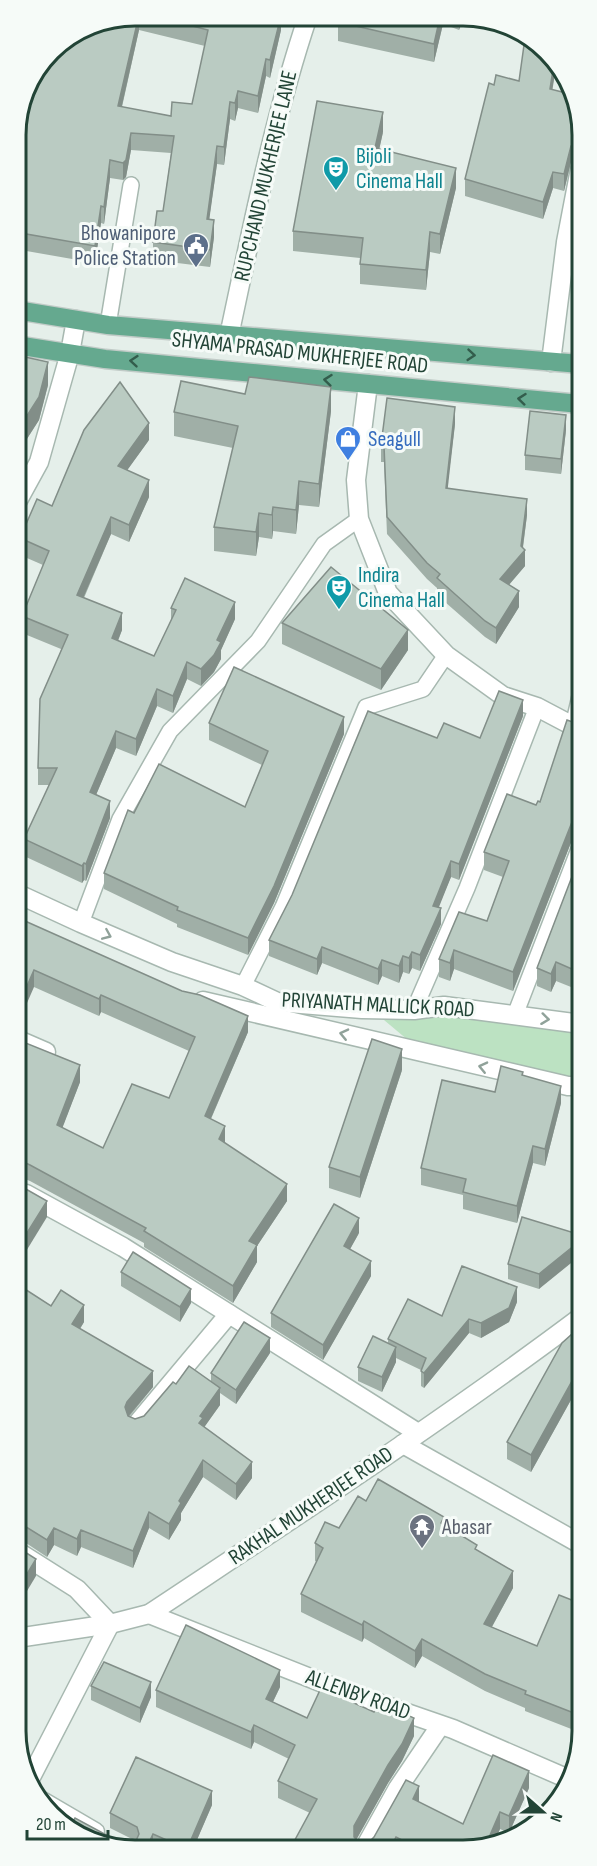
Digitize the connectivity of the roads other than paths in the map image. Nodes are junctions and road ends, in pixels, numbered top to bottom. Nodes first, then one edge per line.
1 (305, 26) edge
2 (131, 185) dead end
3 (572, 211) edge
4 (26, 312) edge
5 (76, 320) junction
6 (108, 325) junction
7 (229, 336) junction
8 (26, 346) edge
9 (70, 353) junction
10 (551, 362) junction
11 (572, 363) edge
12 (368, 384) junction
13 (572, 403) edge
14 (26, 486) edge
15 (359, 519) junction
16 (446, 655) junction
17 (537, 707) junction
18 (572, 723) edge
19 (572, 869) edge
20 (26, 898) edge
21 (81, 924) junction
22 (243, 986) junction
23 (187, 997) edge
24 (414, 1010) junction
25 (515, 1015) junction
26 (571, 1023) edge
27 (26, 1043) edge
28 (58, 1056) edge
29 (571, 1086) edge
30 (26, 1194) edge
31 (229, 1314) junction
32 (571, 1324) edge
33 (136, 1425) edge
34 (418, 1433) junction
35 (403, 1444) junction
36 (571, 1539) edge
37 (26, 1557) edge
38 (149, 1614) junction
39 (110, 1624) junction
40 (26, 1637) edge
41 (440, 1726) junction
42 (34, 1772) edge
43 (562, 1776) edge
44 (63, 1814) edge
45 (101, 1835) edge
46 (369, 1840) edge

1 - 7 street, RUPCHAND MUKHERJEE LANE
2 - 6 lane
3 - 10 street
4 - 5 main road, SHYAMA PRASAD MUKHERJEE ROAD
5 - 6 main road, SHYAMA PRASAD MUKHERJEE ROAD
5 - 9 street
6 - 7 main road, SHYAMA PRASAD MUKHERJEE ROAD
7 -> 10 main road, SHYAMA PRASAD MUKHERJEE ROAD
8 - 9 main road, SHYAMA PRASAD MUKHERJEE ROAD
12 -> 9 main road, SHYAMA PRASAD MUKHERJEE ROAD
9 - 14 street
10 - 11 main road, SHYAMA PRASAD MUKHERJEE ROAD
13 -> 12 main road, SHYAMA PRASAD MUKHERJEE ROAD
12 - 15 street
15 - 16 street
15 - 21 lane
16 - 17 street
16 - 22 lane
17 - 18 street
17 - 24 lane
19 - 25 lane
20 - 21 street, PRIYANATH MALLICK ROAD
21 -> 22 street, PRIYANATH MALLICK ROAD
22 - 24 street, PRIYANATH MALLICK ROAD
29 -> 23 street
24 - 25 street, PRIYANATH MALLICK ROAD
25 -> 26 street, PRIYANATH MALLICK ROAD
27 - 28 street
30 - 31 street
31 - 33 street
31 - 34 street
32 - 34 street, RAKHAL MUKHERJEE ROAD
34 - 35 street, RAKHAL MUKHERJEE ROAD
35 - 36 street
35 - 38 street, RAKHAL MUKHERJEE ROAD
37 - 39 street
38 - 39 street, RAKHAL MUKHERJEE ROAD
38 - 41 street, ALLENBY ROAD
39 - 40 street, RAKHAL MUKHERJEE ROAD
39 - 42 street
41 - 43 street, ALLENBY ROAD
41 - 46 street
44 - 45 street

